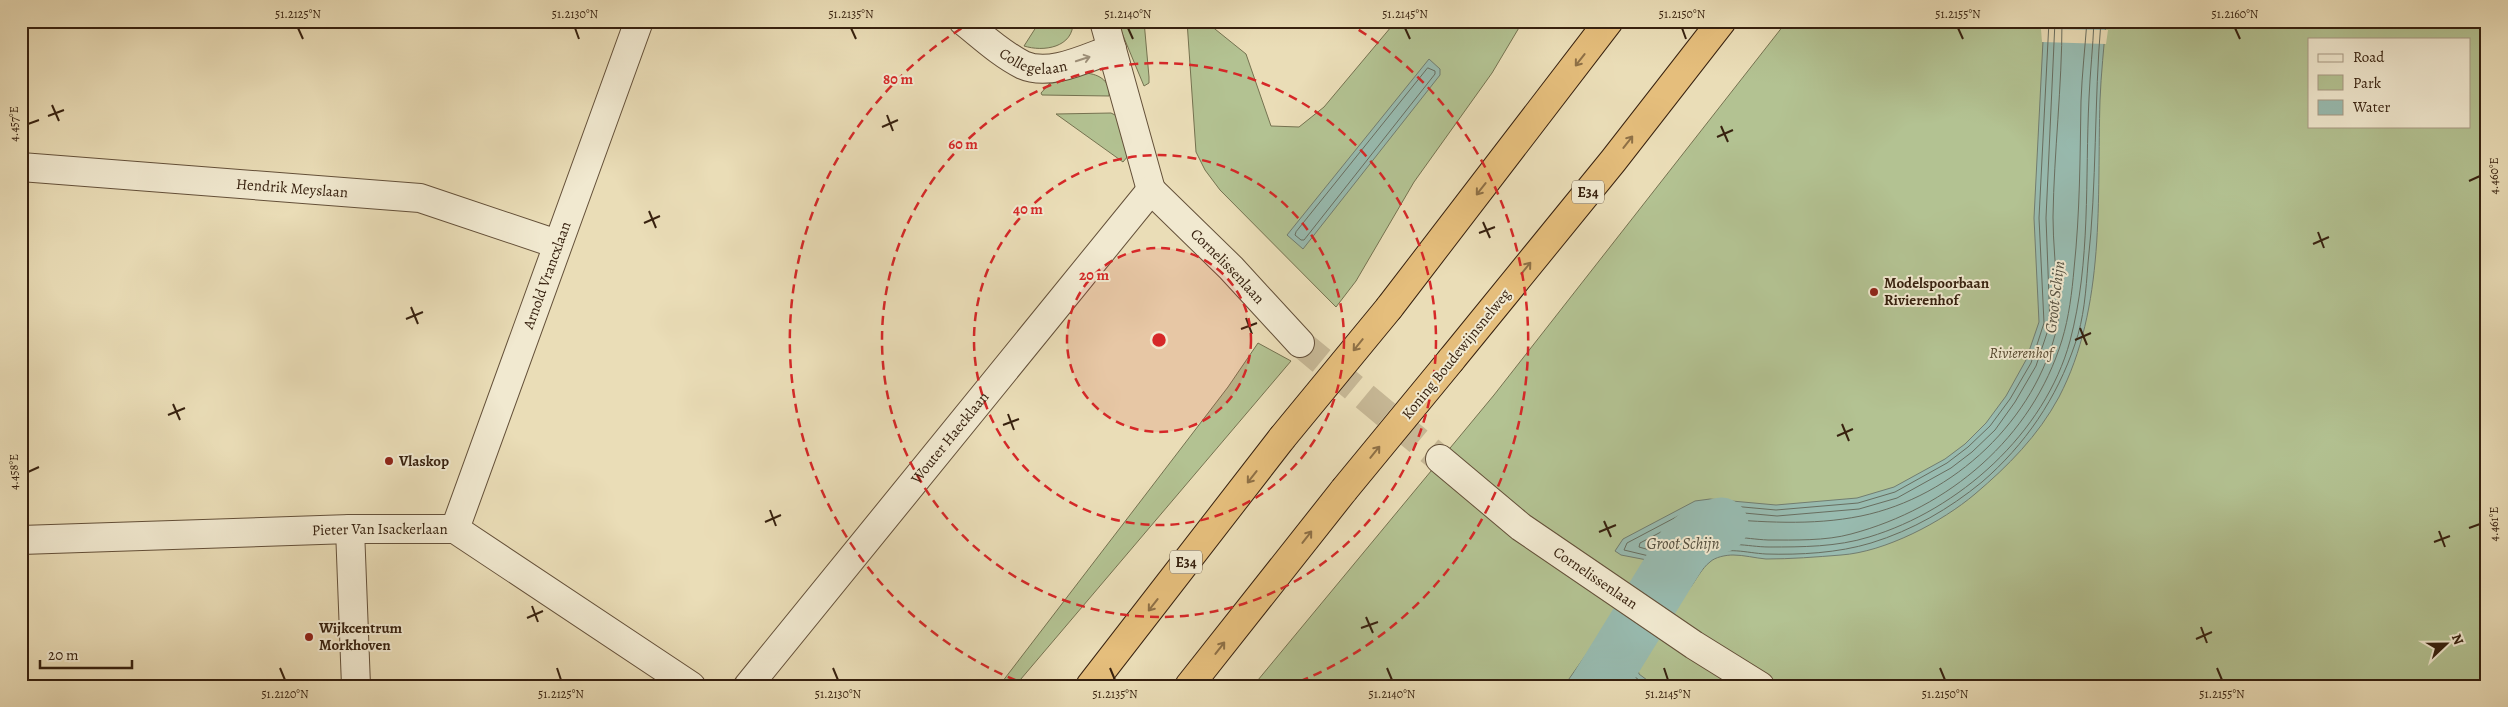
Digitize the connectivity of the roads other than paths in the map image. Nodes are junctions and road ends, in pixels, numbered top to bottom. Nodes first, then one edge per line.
1 (639, 21) edge
2 (963, 21) edge
3 (1104, 21) edge
4 (1610, 21) edge
5 (1722, 21) edge
6 (1112, 49) junction
7 (21, 167) edge
8 (1151, 190) junction
9 (557, 244) junction
10 (1300, 343) tunnel mouth
11 (1440, 459) tunnel mouth
12 (455, 528) junction
13 (350, 529) junction
14 (21, 540) edge
15 (356, 686) edge
16 (691, 686) edge
17 (748, 686) edge
18 (1090, 686) edge
19 (1189, 686) edge
20 (1760, 686) edge

1 - 9 street, Arnold Vrancxlaan
2 -> 6 street, Collegelaan
3 - 6 street
4 -> 18 highway, E34, bridge
19 -> 5 highway, Koning Boudewijnsnelweg / E34, bridge
6 - 8 street
7 - 9 street, Hendrik Meyslaan
8 - 10 street, Cornelissenlaan
8 - 17 street, Wouter Haecklaan
9 - 12 street, Arnold Vrancxlaan
11 - 20 street, Cornelissenlaan
12 - 13 street, Pieter Van Isackerlaan
12 - 16 street, Pieter Van Isackerlaan
13 - 14 street, Pieter Van Isackerlaan
13 - 15 street

